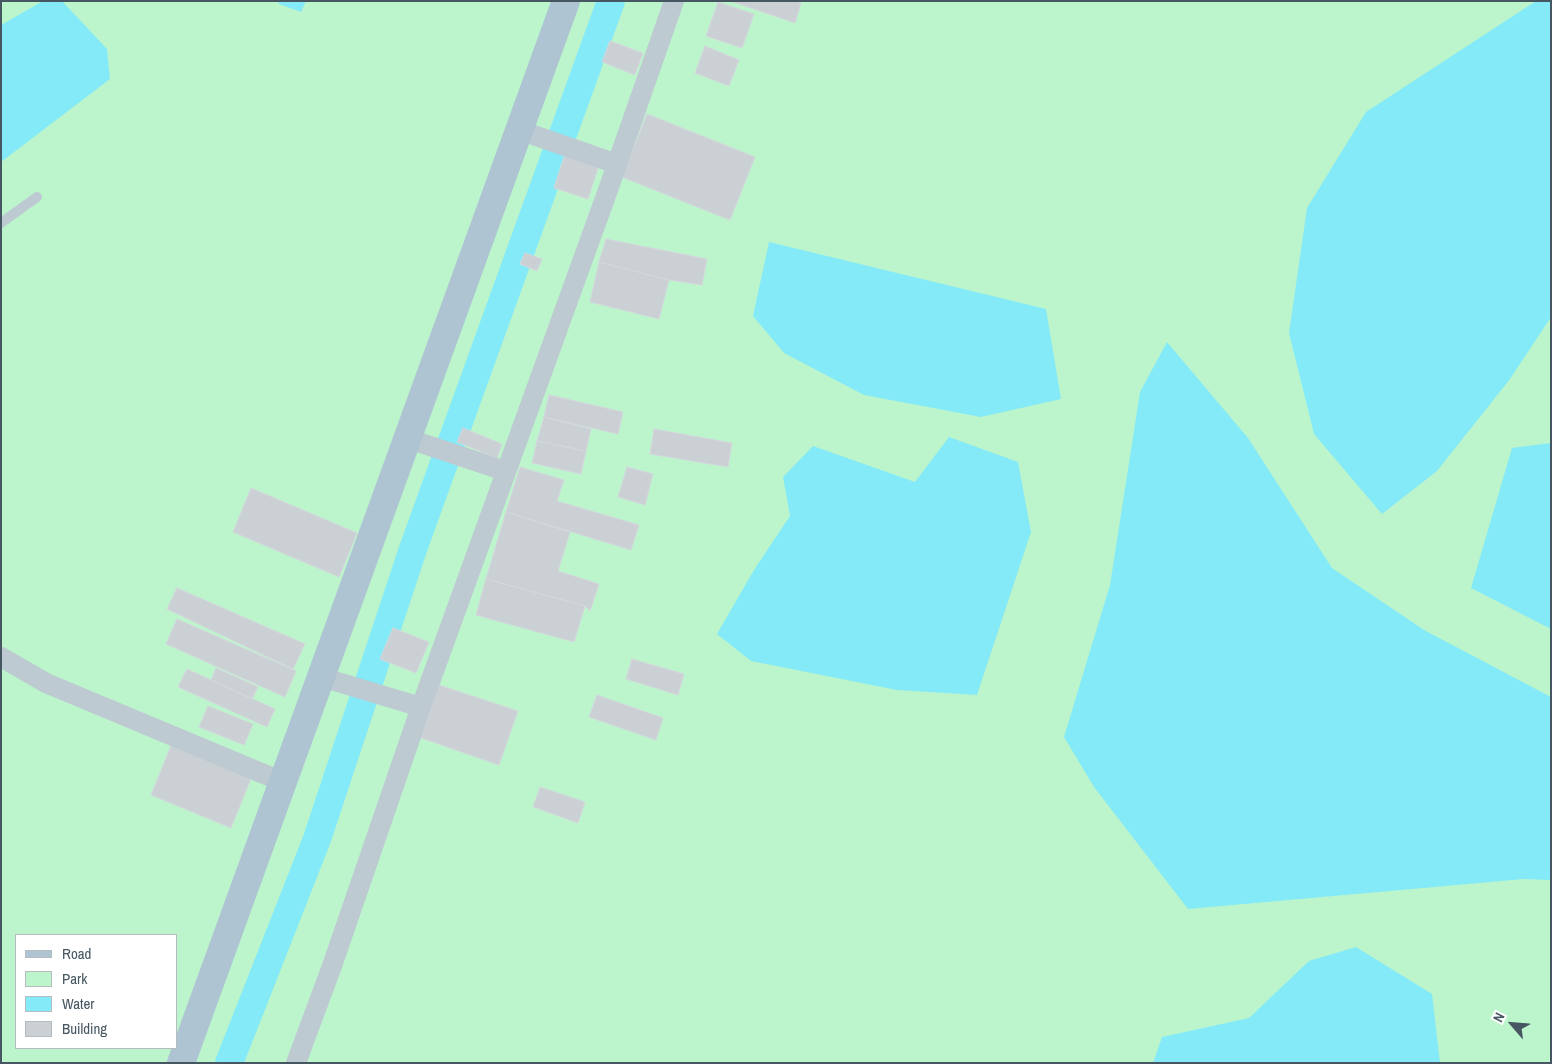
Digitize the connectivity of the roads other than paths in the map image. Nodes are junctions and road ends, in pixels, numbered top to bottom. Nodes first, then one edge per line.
1 (566, 1) edge
2 (674, 1) edge
3 (520, 130) junction
4 (617, 164) junction
5 (37, 197) dead end
6 (1, 223) edge
7 (406, 438) junction
8 (505, 471) junction
9 (1, 658) edge
10 (321, 677) junction
11 (422, 707) junction
12 (283, 782) junction
13 (181, 1063) edge
14 (296, 1063) edge

1 - 3 main road
2 - 4 street
3 - 4 street
3 - 7 main road
4 - 8 street
5 - 6 lane
7 - 8 street
7 - 10 main road
8 - 11 street
9 - 12 street
10 - 11 street
10 - 12 main road
11 - 14 street
12 - 13 main road

